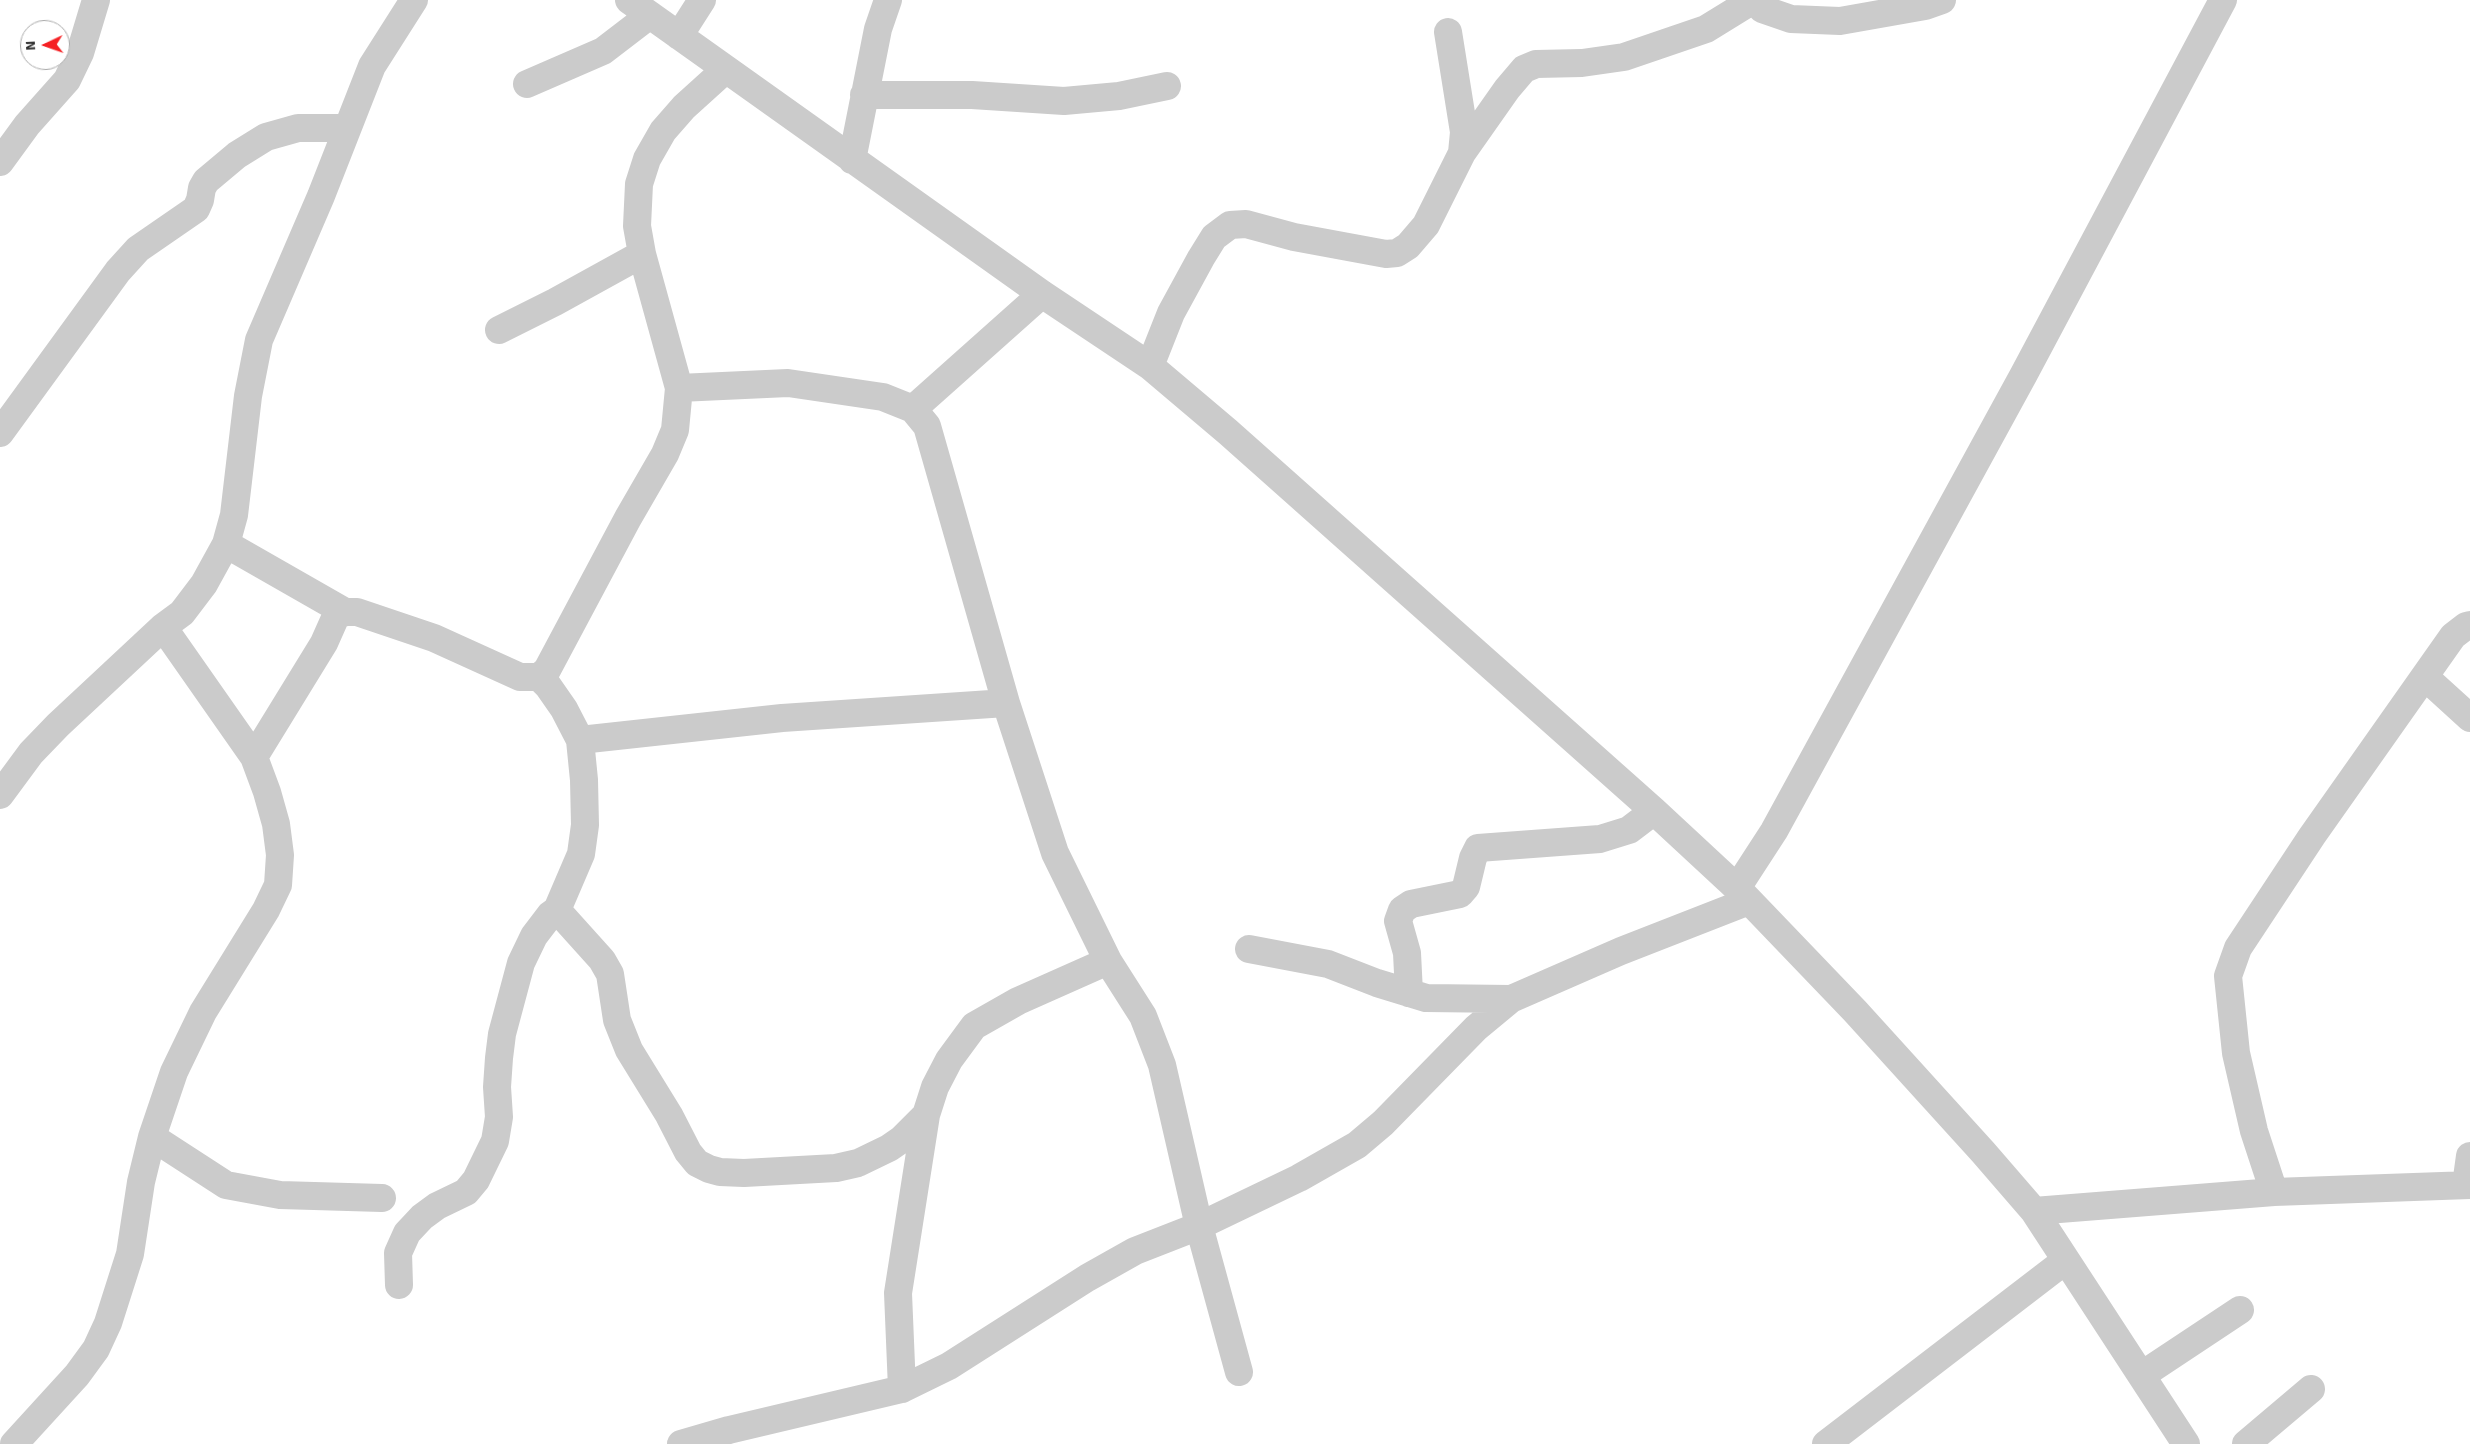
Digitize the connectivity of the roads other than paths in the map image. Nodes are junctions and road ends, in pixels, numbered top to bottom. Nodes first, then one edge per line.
1 (96, 0) edge
2 (414, 0) edge
3 (702, 0) edge
4 (888, 0) edge
5 (1754, 0) edge
6 (1942, 0) edge
7 (2223, 0) edge
8 (640, 8) edge
9 (1448, 32) dead end
10 (679, 36) junction
11 (726, 69) junction
12 (527, 84) dead end
13 (1167, 86) dead end
14 (864, 95) junction
15 (347, 128) junction
16 (1462, 153) junction
17 (852, 160) junction
18 (0, 162) edge
19 (642, 254) junction
20 (1042, 294) junction
21 (499, 330) dead end
22 (1150, 366) junction
23 (679, 388) junction
24 (914, 409) junction
25 (0, 433) edge
26 (226, 544) junction
27 (345, 612) junction
28 (2470, 625) edge
29 (163, 627) junction
30 (539, 677) junction
31 (2425, 677) junction
32 (1006, 704) junction
33 (2470, 718) edge
34 (580, 740) junction
35 (254, 757) junction
36 (0, 795) edge
37 (1654, 811) junction
38 (1743, 894) junction
39 (557, 910) junction
40 (1250, 949) dead end
41 (1108, 961) junction
42 (1408, 993) junction
43 (1511, 999) junction
44 (926, 1115) junction
45 (152, 1137) junction
46 (2470, 1156) edge
47 (2468, 1185) edge
48 (2274, 1192) junction
49 (437, 1206) junction
50 (2034, 1211) junction
51 (1199, 1226) junction
52 (2066, 1260) junction
53 (399, 1285) dead end
54 (2240, 1310) dead end
55 (1239, 1372) dead end
56 (2142, 1375) junction
57 (902, 1389) junction
58 (2310, 1389) dead end
59 (14, 1444) edge
60 (682, 1444) edge
61 (1826, 1444) edge
62 (2186, 1444) edge
63 (2246, 1444) edge

1 - 18 street
2 - 15 street
3 - 10 street
4 - 14 street
5 - 6 street
5 - 16 street
7 - 38 street
8 - 10 street
8 - 12 street
9 - 16 street
10 - 11 street
11 - 17 street
11 - 19 street
13 - 14 street
14 - 17 street
15 - 25 street
15 - 26 street
16 - 22 street
17 - 20 street
19 - 21 street
19 - 23 street
20 - 22 street
20 - 24 street
22 - 37 street
23 - 24 street
23 - 30 street
24 - 32 street
26 - 27 street
26 - 29 street
27 - 30 street
27 - 35 street
28 - 31 street
29 - 35 street
29 - 36 street
30 - 34 street
31 - 33 street
31 - 48 street
32 - 34 street
32 - 41 street
34 - 39 street
35 - 45 street
37 - 38 street
37 - 42 street
38 - 43 street
38 - 50 street
39 - 44 street
39 - 49 street
40 - 42 street
41 - 44 street
41 - 51 street
42 - 43 street
43 - 51 street
44 - 57 street
45 - 49 street
45 - 59 street
46 - 47 street
47 - 48 street
48 - 50 street
49 - 53 street
50 - 52 street
51 - 55 street
51 - 57 street
52 - 56 street
52 - 61 street
54 - 56 street
56 - 62 street
57 - 60 street
58 - 63 street

